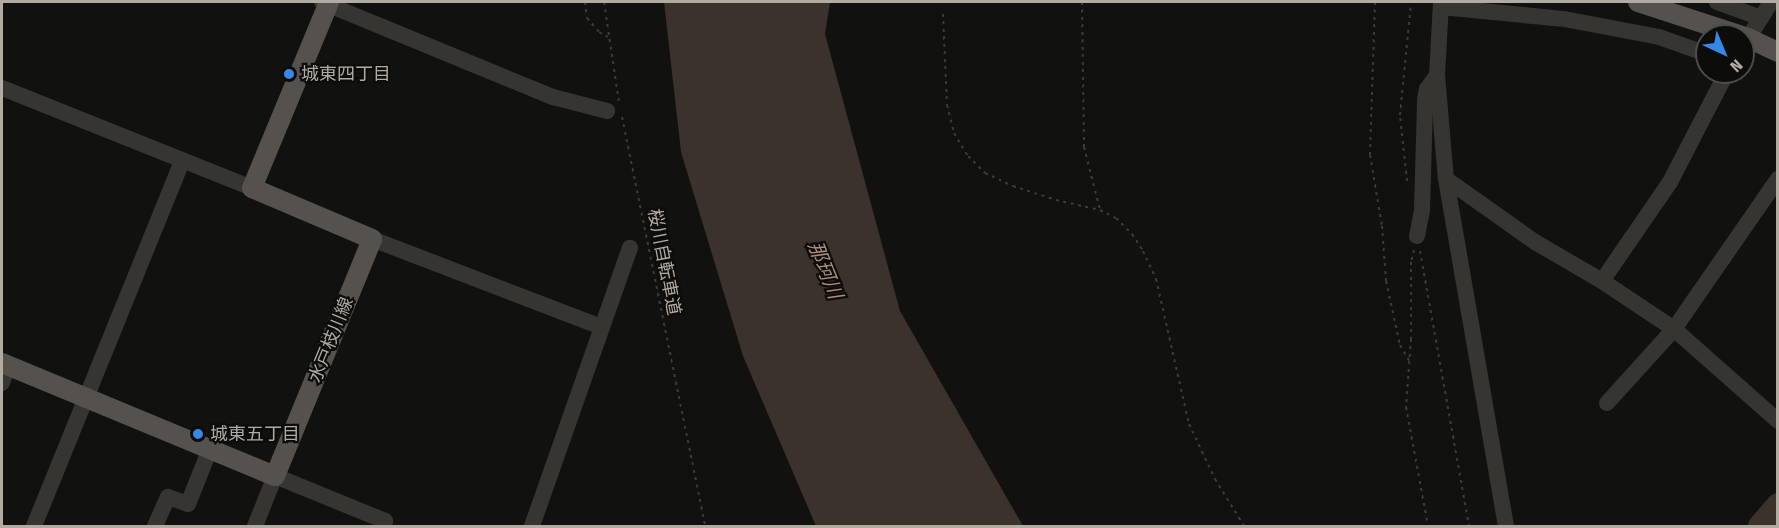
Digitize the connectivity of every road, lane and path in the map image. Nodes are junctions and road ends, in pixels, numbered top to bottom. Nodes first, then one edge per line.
1 (326, 2) edge
2 (585, 2) edge
3 (604, 2) edge
4 (1082, 2) edge
5 (1375, 2) edge
6 (1411, 2) edge
7 (1638, 2) edge
8 (1717, 2) edge
9 (1771, 2) edge
10 (1441, 4) edge
11 (943, 14) dead end
12 (1761, 18) junction
13 (1697, 24) edge
14 (1755, 28) edge
15 (609, 37) junction
16 (1755, 45) edge
17 (1695, 50) edge
18 (1778, 52) edge
19 (1437, 75) junction
20 (1721, 84) edge
21 (2, 88) edge
22 (606, 111) dead end
23 (182, 162) junction
24 (1446, 179) junction
25 (1778, 179) edge
26 (1407, 182) dead end
27 (252, 188) junction
28 (1100, 210) junction
29 (1417, 236) junction
30 (372, 239) junction
31 (630, 249) dead end
32 (1602, 281) junction
33 (602, 327) junction
34 (1674, 329) junction
35 (1410, 362) junction
36 (4, 371) edge
37 (85, 398) junction
38 (1607, 403) dead end
39 (1778, 421) edge
40 (210, 449) junction
41 (275, 476) junction
42 (34, 526) edge
43 (155, 526) edge
44 (255, 526) edge
45 (383, 526) edge
46 (532, 526) edge
47 (705, 526) edge
48 (1244, 526) edge
49 (1428, 526) edge
50 (1470, 526) edge
51 (1506, 526) edge

1 - 22 street
1 - 27 main road
2 - 15 path
3 - 15 path, 桜川自転車道
4 - 28 path
5 - 35 path
6 - 26 path
7 - 13 main road
8 - 12 street
9 - 12 street
10 - 17 street
10 - 19 street
11 - 28 path
12 - 14 street
15 - 47 path, 桜川自転車道
16 - 18 main road
19 - 24 street
19 - 29 street
20 - 32 street
21 - 23 street
23 - 27 street
23 - 37 street
24 - 32 street
24 - 51 street
25 - 34 street
27 - 30 main road
28 - 48 path
29 - 35 path
29 - 50 path
30 - 33 street
30 - 41 main road, 水戸枝川線
31 - 33 street
32 - 34 street
33 - 46 street
34 - 38 street
34 - 39 street
35 - 49 path
36 - 37 main road
37 - 40 main road
37 - 42 street
40 - 41 main road
40 - 43 street
41 - 44 street
41 - 45 street

